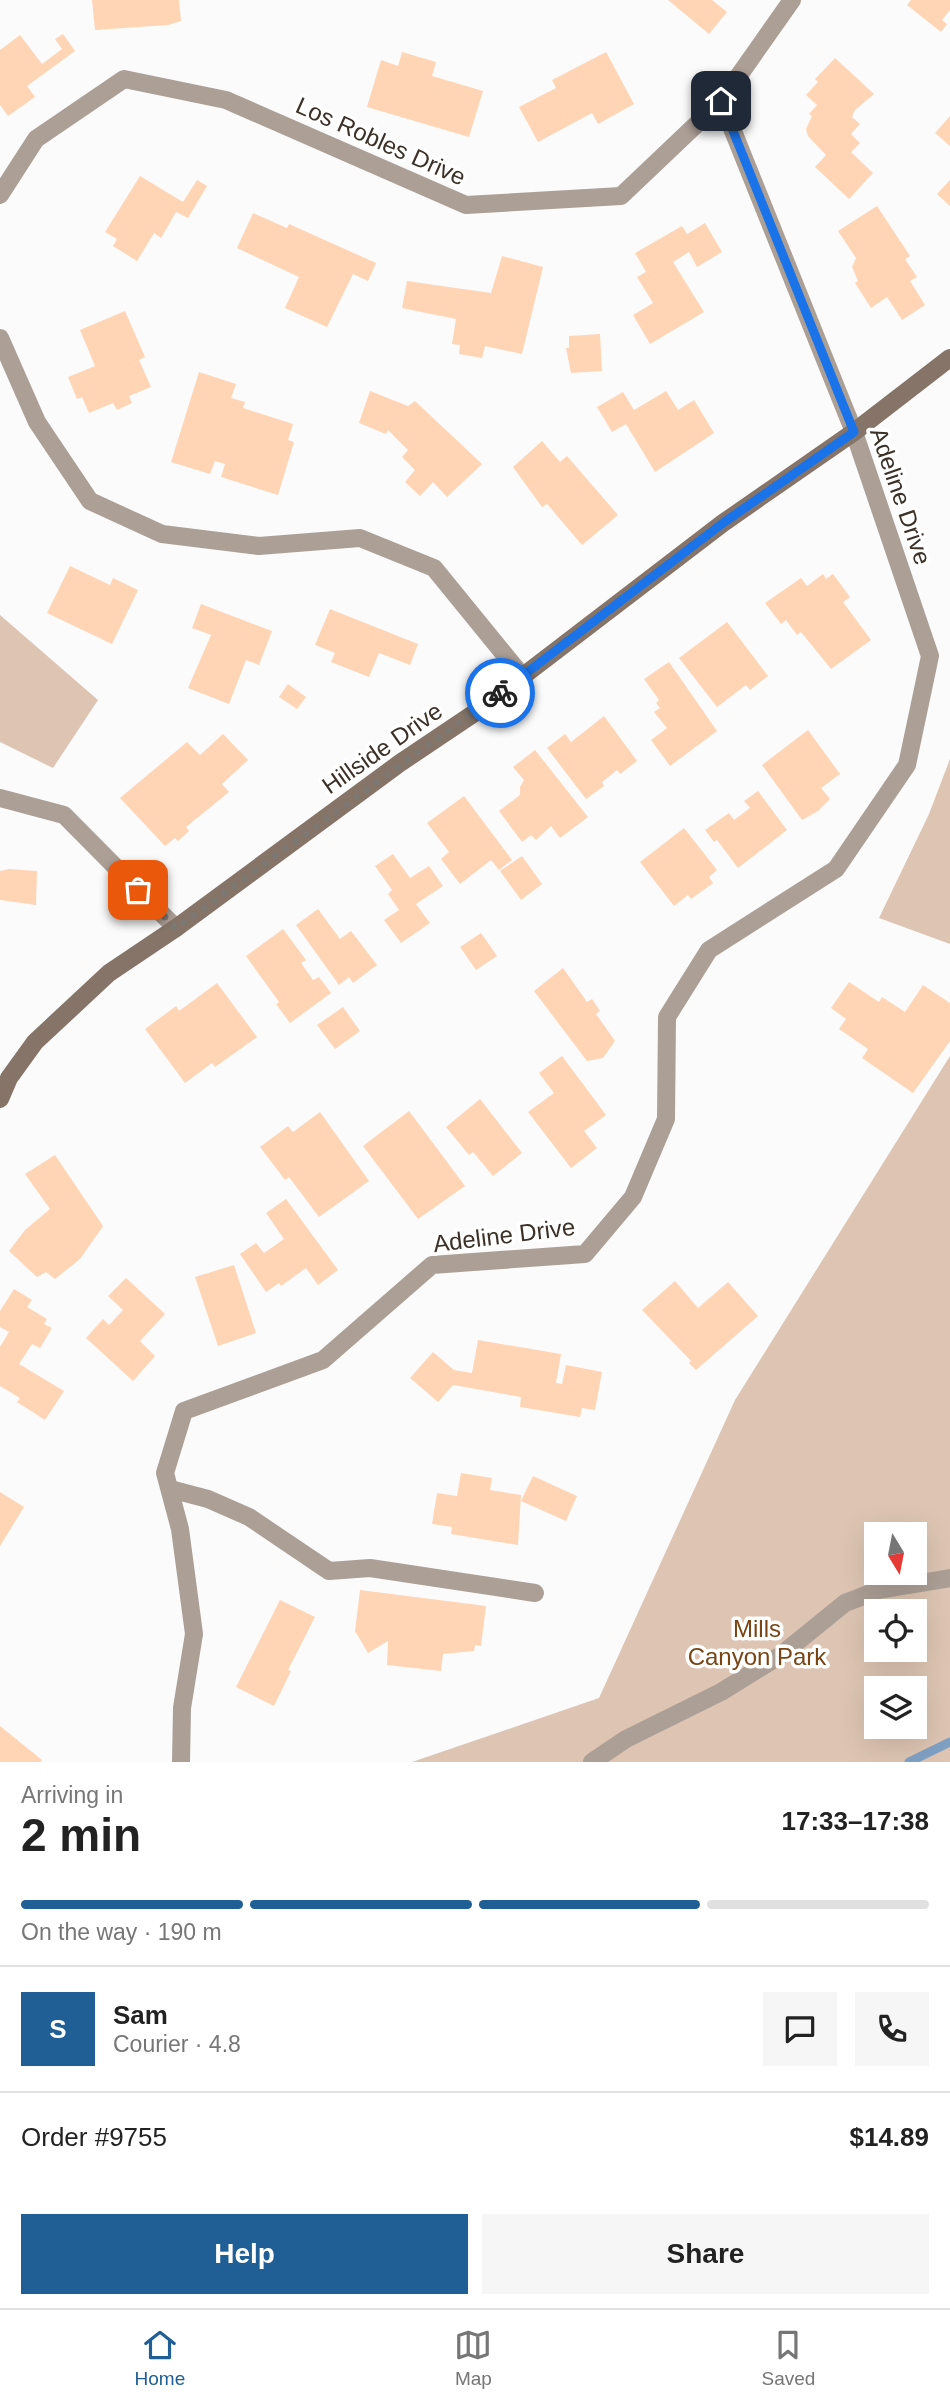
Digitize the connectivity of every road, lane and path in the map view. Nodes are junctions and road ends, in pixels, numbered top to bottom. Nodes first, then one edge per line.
1 (792, 0) edge
2 (721, 101) junction
3 (0, 195) edge
4 (0, 338) edge
5 (950, 358) edge
6 (854, 432) junction
7 (522, 676) junction
8 (0, 798) edge
9 (176, 928) junction
10 (0, 1099) edge
11 (170, 1489) junction
12 (950, 1578) edge
13 (535, 1593) dead end
14 (181, 1762) edge
15 (592, 1762) edge

1 - 2 street, Los Robles Drive
2 - 3 street, Los Robles Drive
2 - 6 street, Adeline Drive
4 - 7 street
5 - 6 main road, Hillside Drive
6 - 7 main road, Hillside Drive
6 - 11 street, Adeline Drive
7 - 9 main road, Hillside Drive
8 - 9 street
9 - 10 main road, Hillside Drive
11 - 13 street
11 - 14 street, Adeline Drive
12 - 15 street

